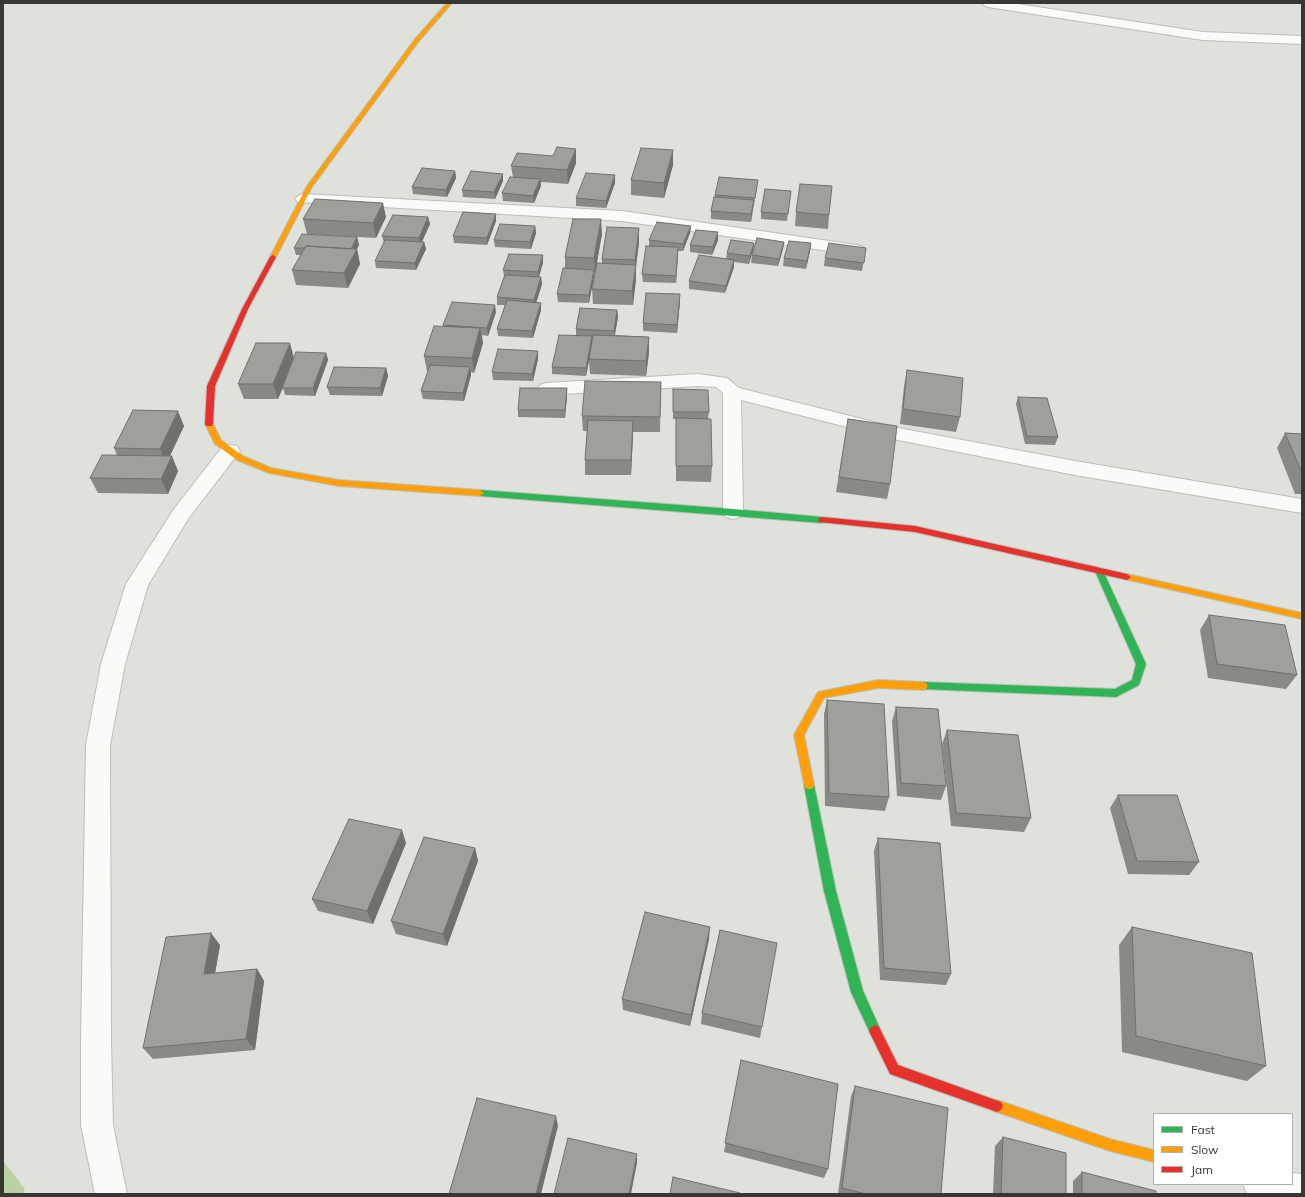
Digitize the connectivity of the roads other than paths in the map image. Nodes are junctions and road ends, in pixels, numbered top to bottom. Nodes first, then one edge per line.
1 (450, 3) edge
2 (988, 3) edge
3 (1302, 40) edge
4 (303, 199) junction
5 (857, 250) edge
6 (546, 389) edge
7 (732, 392) junction
8 (230, 451) junction
9 (1302, 506) edge
10 (733, 512) junction
11 (1099, 570) junction
12 (1302, 616) edge
13 (1153, 1156) edge
14 (1262, 1188) edge
15 (1302, 1190) edge
16 (111, 1194) edge

1 - 4 street
2 - 3 street
4 - 5 street
4 - 8 street
6 - 7 street
7 - 9 street
7 - 10 street
8 - 10 street
8 - 16 street
10 - 11 street
11 - 12 street
11 - 13 street
14 - 15 street

